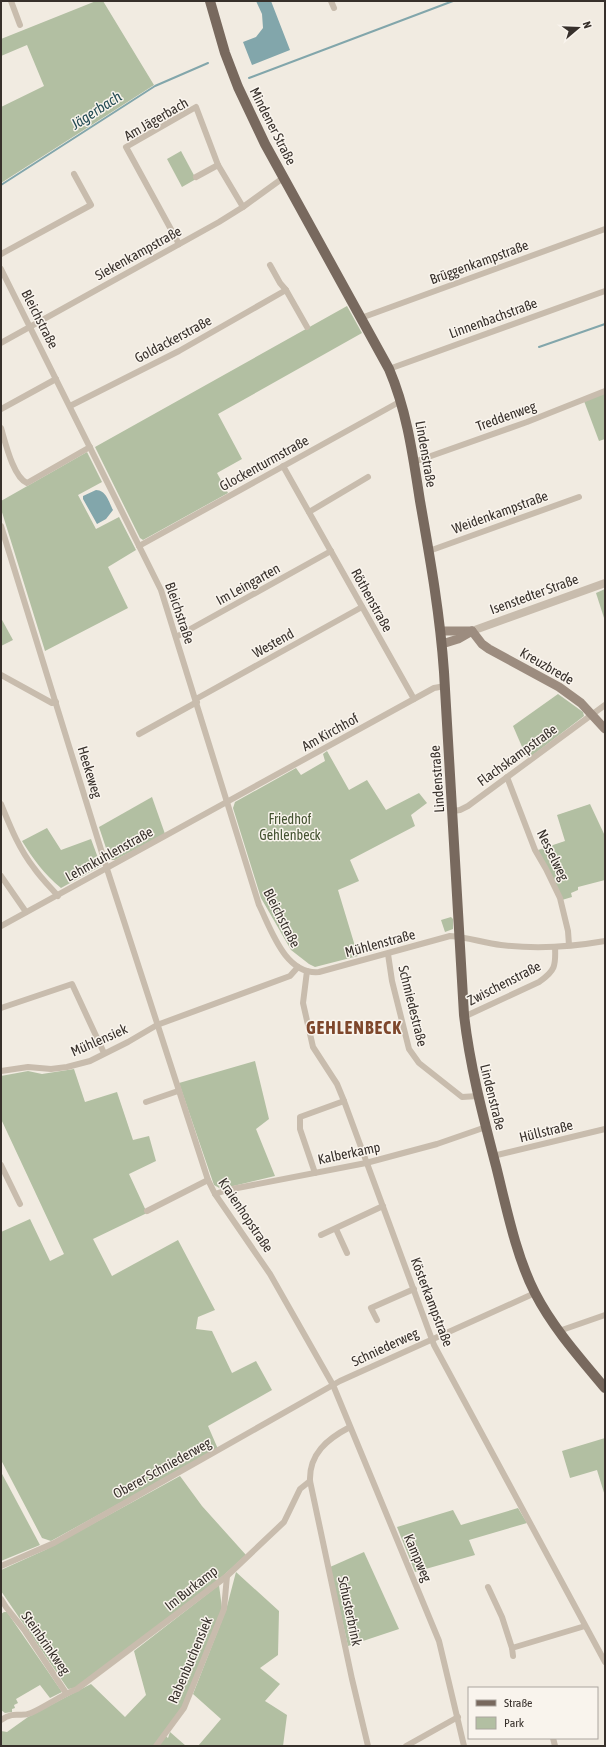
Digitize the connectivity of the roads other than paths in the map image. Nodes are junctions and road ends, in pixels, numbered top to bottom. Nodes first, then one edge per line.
1 (11, 1) edge
2 (210, 1) edge
3 (331, 1) edge
4 (334, 8) dead end
5 (20, 25) dead end
6 (218, 165) junction
7 (74, 174) dead end
8 (196, 177) dead end
9 (284, 178) junction
10 (243, 207) junction
11 (605, 229) edge
12 (179, 244) junction
13 (1, 254) edge
14 (327, 257) joint
15 (270, 265) dead end
16 (1, 269) edge
17 (286, 290) junction
18 (605, 291) edge
19 (361, 318) junction
20 (307, 327) dead end
21 (30, 328) junction
22 (1, 342) edge
23 (389, 369) junction
24 (56, 380) junction
25 (605, 391) edge
26 (401, 401) junction
27 (70, 406) junction
28 (1, 409) edge
29 (1, 428) edge
30 (90, 447) junction
31 (414, 462) junction
32 (283, 466) junction
33 (368, 478) dead end
34 (579, 497) dead end
35 (309, 512) junction
36 (1, 526) edge
37 (139, 546) junction
38 (429, 550) junction
39 (331, 552) junction
40 (605, 583) edge
41 (362, 607) junction
42 (441, 631) junction
43 (472, 631) junction
44 (176, 637) junction
45 (442, 644) junction
46 (1, 675) edge
47 (445, 686) junction
48 (414, 699) junction
49 (196, 701) junction
50 (56, 702) junction
51 (605, 705) edge
52 (592, 714) junction
53 (605, 729) edge
54 (139, 734) dead end
55 (507, 777) junction
56 (227, 801) junction
57 (1, 804) edge
58 (453, 811) junction
59 (107, 869) junction
60 (1, 876) edge
61 (58, 896) junction
62 (26, 912) junction
63 (1, 926) edge
64 (460, 936) junction
65 (605, 941) edge
66 (569, 945) junction
67 (555, 947) junction
68 (388, 954) junction
69 (298, 967) junction
70 (307, 972) junction
71 (1, 1008) edge
72 (464, 1015) junction
73 (157, 1024) junction
74 (104, 1054) junction
75 (1, 1072) edge
76 (178, 1091) junction
77 (478, 1096) junction
78 (344, 1101) junction
79 (146, 1102) dead end
80 (486, 1127) junction
81 (605, 1129) edge
82 (494, 1156) junction
83 (366, 1163) junction
84 (1, 1165) edge
85 (315, 1172) junction
86 (208, 1180) junction
87 (215, 1194) junction
88 (20, 1204) dead end
89 (383, 1206) junction
90 (147, 1211) dead end
91 (336, 1229) junction
92 (321, 1235) dead end
93 (347, 1253) dead end
94 (414, 1288) junction
95 (535, 1293) junction
96 (605, 1315) edge
97 (377, 1320) dead end
98 (559, 1331) junction
99 (432, 1338) junction
100 (333, 1386) junction
101 (605, 1388) edge
102 (350, 1427) junction
103 (310, 1481) junction
104 (1, 1566) edge
105 (227, 1576) junction
106 (488, 1587) dead end
107 (1, 1599) edge
108 (585, 1626) junction
109 (512, 1648) junction
110 (514, 1656) dead end
111 (605, 1662) edge
112 (66, 1693) junction
113 (458, 1716) junction
114 (1, 1720) edge
115 (156, 1746) edge
116 (368, 1746) edge
117 (406, 1746) edge
118 (464, 1746) edge

1 - 5 street
2 - 9 main road, Mindener Straße
3 - 4 street
6 - 8 street
6 - 10 street, Am Jägerbach
6 - 12 street, Am Jägerbach
7 - 13 street
9 - 10 street, Siekenkampstraße
9 - 14 main road, Mindener Straße
10 - 12 street, Siekenkampstraße
11 - 19 street, Brüggenkampstraße
12 - 21 street, Siekenkampstraße
14 - 19 main road, Lindenstraße
15 - 17 street
16 - 21 street, Bleichstraße
17 - 20 street
17 - 27 street, Goldackerstraße
18 - 23 street, Linnenbachstraße
19 - 23 main road, Lindenstraße
21 - 22 street, Siekenkampstraße
21 - 24 street, Bleichstraße
23 - 26 main road, Lindenstraße
24 - 27 street, Bleichstraße
24 - 28 street
25 - 31 street, Treddenweg
26 - 31 main road, Lindenstraße
26 - 32 street, Glockenturmstraße
27 - 30 street, Bleichstraße
29 - 30 street
30 - 37 street, Bleichstraße
31 - 38 main road, Lindenstraße
32 - 35 street, Röthenstraße
32 - 37 street, Glockenturmstraße
33 - 35 street
34 - 38 street, Weidenkampstraße
35 - 39 street, Röthenstraße
36 - 50 street, Heekeweg
37 - 44 street, Bleichstraße
38 - 42 main road, Lindenstraße
39 - 41 street, Röthenstraße
39 - 44 street, Im Leingarten
40 - 43 street, Isenstedter Straße
41 - 48 street, Röthenstraße
41 - 49 street, Westend
42 - 43 main road, Isenstedter Straße
42 - 45 main road, Lindenstraße
43 - 45 main road, Isenstedter Straße
43 - 52 main road, Kreuzbrede
44 - 49 street, Bleichstraße
45 - 47 main road, Lindenstraße
46 - 50 street
47 - 48 street, Am Kirchhof
47 - 58 main road, Lindenstraße
48 - 56 street, Am Kirchhof
49 - 54 street, Westend
49 - 56 street, Bleichstraße
50 - 59 street, Heekeweg
51 - 52 street, Flachskampstraße
52 - 53 main road, Kreuzbrede
52 - 55 street, Flachskampstraße
55 - 58 street, Flachskampstraße
55 - 66 street, Nesselweg
56 - 59 street, Lehmkuhlenstraße
56 - 69 street, Bleichstraße
57 - 61 street
58 - 64 main road, Lindenstraße
59 - 61 street, Lehmkuhlenstraße
59 - 73 street, Heekeweg
60 - 62 street
61 - 62 street, Lehmkuhlenstraße
62 - 63 street, Lehmkuhlenstraße
64 - 67 street
64 - 68 street, Mühlenstraße
64 - 72 main road, Lindenstraße
65 - 66 street
66 - 67 street
67 - 72 street, Zwischenstraße
68 - 70 street, Mühlenstraße
68 - 77 street, Schmiedestraße
69 - 70 street, Bleichstraße
69 - 73 street
70 - 78 street, Kösterkampstraße
71 - 74 street
72 - 77 main road, Lindenstraße
73 - 74 street, Mühlensiek
73 - 76 street, Kraienhopstraße
74 - 75 street, Mühlensiek
76 - 79 street
76 - 86 street, Kraienhopstraße
77 - 80 main road, Lindenstraße
78 - 83 street, Kösterkampstraße
78 - 85 street
80 - 82 main road, Lindenstraße
80 - 83 street, Kalberkamp
81 - 82 street, Hüllstraße
82 - 95 main road, Lindenstraße
83 - 85 street, Kalberkamp
83 - 89 street, Kösterkampstraße
84 - 88 street
85 - 87 street, Kalberkamp
86 - 87 street, Kraienhopstraße
86 - 90 street
87 - 100 street, Kraienhopstraße
89 - 91 street
89 - 94 street, Kösterkampstraße
91 - 92 street
91 - 93 street
94 - 97 street
94 - 99 street, Kösterkampstraße
95 - 98 main road, Lindenstraße
95 - 99 street, Schniederweg
96 - 98 street
98 - 101 main road, Lindenstraße
99 - 100 street, Schniederweg
99 - 108 street, Kösterkampstraße
100 - 102 street, Kampweg
100 - 104 street, Oberer Schniederweg
102 - 103 street
102 - 113 street, Kampweg
103 - 105 street, Im Burkamp
103 - 116 street, Schusterbrink
105 - 112 street, Im Burkamp
105 - 115 street, Rabenbuchensiek
106 - 109 street
107 - 112 street, Steinbrinkweg
108 - 109 street
108 - 111 street, Kösterkampstraße
109 - 110 street
112 - 114 street, Im Burkamp
113 - 117 street
113 - 118 street, Kampweg

